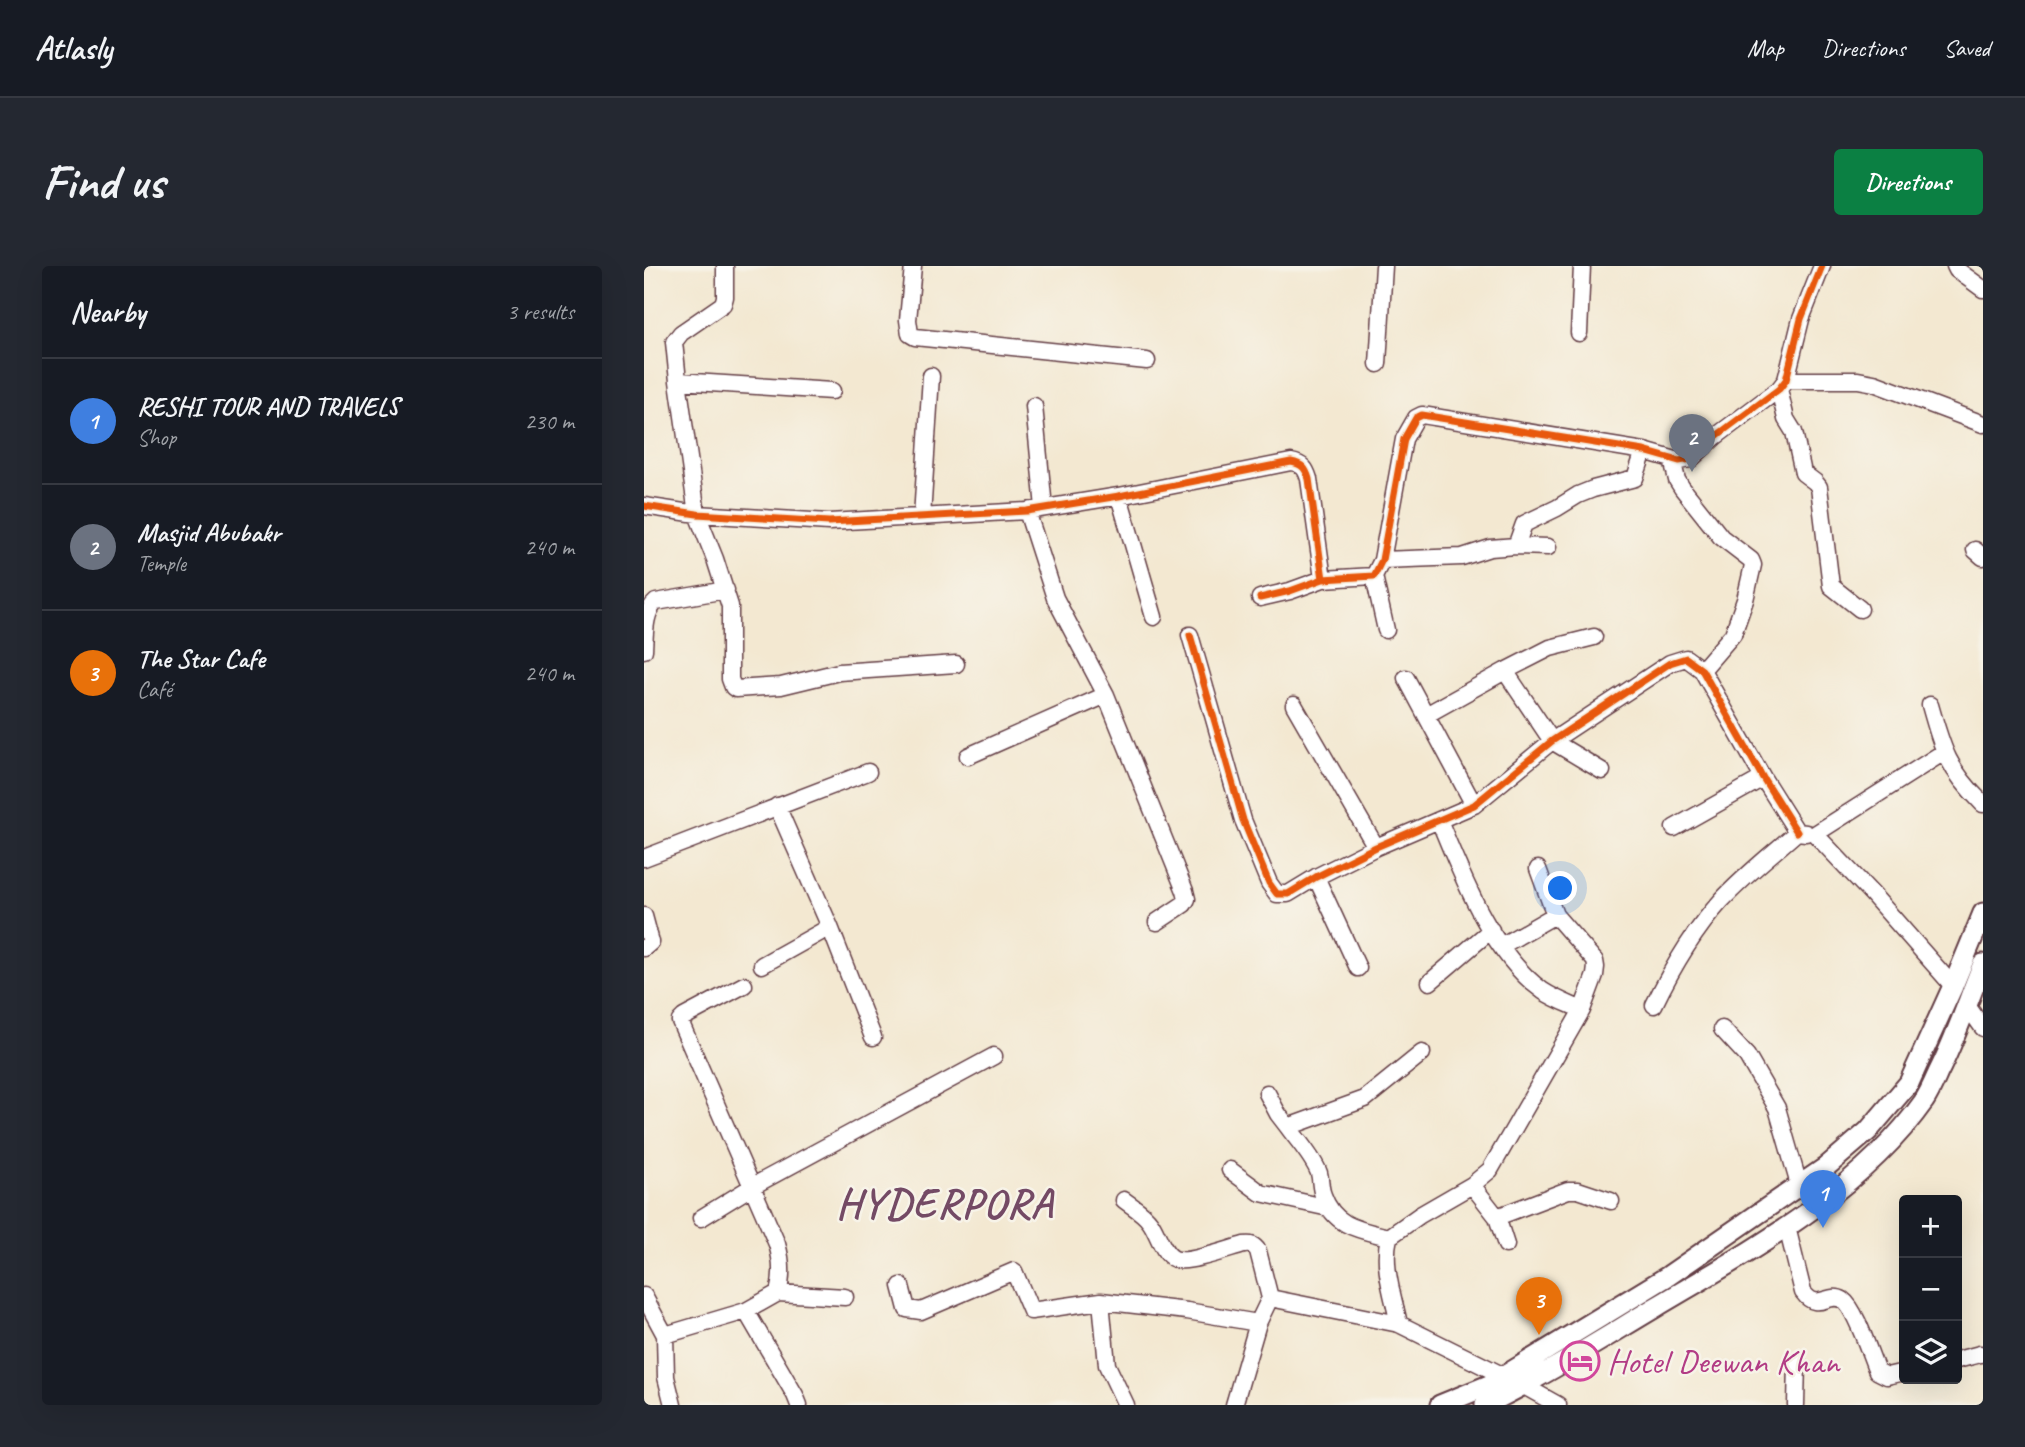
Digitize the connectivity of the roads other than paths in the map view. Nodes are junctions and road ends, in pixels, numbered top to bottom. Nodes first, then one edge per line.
1 (725, 266) edge
2 (914, 266) edge
3 (1384, 266) edge
4 (1582, 266) edge
5 (1822, 266) edge
6 (1955, 266) edge
7 (1983, 289) edge
8 (1579, 333) dead end
9 (1147, 361) dead end
10 (1378, 364) dead end
11 (931, 376) dead end
12 (678, 381) junction
13 (1783, 385) junction
14 (832, 390) dead end
15 (1034, 406) dead end
16 (1983, 424) edge
17 (1644, 451) junction
18 (1672, 459) junction
19 (1119, 496) junction
20 (644, 506) edge
21 (1044, 508) junction
22 (1027, 511) junction
23 (697, 514) junction
24 (922, 517) junction
25 (1516, 546) junction
26 (1548, 547) dead end
27 (1382, 560) junction
28 (1374, 576) junction
29 (1323, 579) junction
30 (726, 590) junction
31 (1260, 598) dead end
32 (1860, 608) dead end
33 (1154, 618) dead end
34 (1386, 630) dead end
35 (1190, 635) dead end
36 (1594, 637) dead end
37 (644, 650) edge
38 (956, 664) dead end
39 (1702, 670) junction
40 (1505, 671) junction
41 (1406, 678) dead end
42 (1106, 695) junction
43 (1294, 705) dead end
44 (1930, 705) dead end
45 (1426, 715) junction
46 (1552, 741) junction
47 (1944, 752) junction
48 (968, 757) dead end
49 (1602, 771) dead end
50 (868, 772) dead end
51 (1763, 778) junction
52 (1983, 804) edge
53 (1474, 805) junction
54 (777, 806) junction
55 (1439, 820) junction
56 (1674, 828) dead end
57 (1797, 832) junction
58 (1815, 834) junction
59 (1376, 847) junction
60 (644, 858) edge
61 (1538, 869) dead end
62 (1316, 877) junction
63 (1983, 913) edge
64 (1555, 915) junction
65 (644, 916) edge
66 (1157, 922) dead end
67 (830, 927) junction
68 (1491, 930) junction
69 (1501, 946) junction
70 (644, 948) edge
71 (1983, 964) edge
72 (762, 965) dead end
73 (1358, 968) dead end
74 (1430, 982) dead end
75 (744, 985) dead end
76 (1953, 986) junction
77 (1966, 1004) junction
78 (1654, 1005) dead end
79 (1582, 1010) junction
80 (1983, 1028) edge
81 (1723, 1029) dead end
82 (873, 1037) dead end
83 (1422, 1053) dead end
84 (994, 1056) dead end
85 (1267, 1093) dead end
86 (1288, 1127) junction
87 (1230, 1170) dead end
88 (1472, 1185) junction
89 (1799, 1185) junction
90 (753, 1186) junction
91 (1124, 1200) dead end
92 (1611, 1201) dead end
93 (1329, 1208) junction
94 (1497, 1217) junction
95 (701, 1218) dead end
96 (1787, 1227) junction
97 (1389, 1237) junction
98 (1506, 1245) dead end
99 (901, 1286) dead end
100 (778, 1293) junction
101 (644, 1296) edge
102 (845, 1297) dead end
103 (1270, 1298) junction
104 (1101, 1301) junction
105 (746, 1311) junction
106 (1258, 1324) junction
107 (1399, 1324) junction
108 (665, 1335) junction
109 (1980, 1354) dead end
110 (1962, 1359) edge
111 (1797, 1361) dead end
112 (1899, 1373) edge
113 (1503, 1376) junction
114 (1524, 1386) junction
115 (673, 1405) edge
116 (799, 1405) edge
117 (1126, 1405) edge
118 (1234, 1405) edge
119 (1440, 1405) edge
120 (1485, 1405) edge
121 (1558, 1405) edge
122 (1796, 1405) edge

1 - 12 street
2 - 9 street
3 - 10 street
4 - 8 street
5 - 13 street
6 - 7 street
11 - 24 street
12 - 14 street
12 - 23 street
13 - 16 street
13 - 18 street
13 - 32 street
15 - 21 street
17 - 18 street
17 - 25 street
17 - 27 street
18 - 39 street
19 - 21 street
19 - 29 street
19 - 33 street
20 - 23 street
21 - 22 street
22 - 24 street
22 - 42 street
23 - 24 street
23 - 30 street
25 - 26 street
25 - 27 street
27 - 28 street
28 - 29 street
28 - 34 street
29 - 31 street
30 - 37 street
30 - 38 street
35 - 62 street
36 - 40 street
39 - 46 street
39 - 51 street
40 - 45 street
40 - 46 street
41 - 45 street
42 - 48 street
42 - 66 street
43 - 59 street
44 - 47 street
45 - 53 street
46 - 49 street
46 - 53 street
47 - 52 street
47 - 58 street
50 - 54 street
51 - 56 street
51 - 57 street
53 - 55 street
54 - 60 street
54 - 67 street
55 - 59 street
55 - 68 street
57 - 58 street
57 - 78 street
58 - 76 street
59 - 62 street
61 - 64 street
62 - 73 street
63 - 76 main road
64 - 69 street
64 - 79 street
65 - 70 street
67 - 72 street
67 - 82 street
68 - 69 street
68 - 74 street
69 - 79 street
71 - 77 main road
75 - 90 street
76 - 89 main road
77 - 80 street
77 - 96 main road
79 - 88 street
81 - 89 street
83 - 86 street
84 - 90 street
85 - 86 street
86 - 93 street
87 - 93 street
88 - 94 street
88 - 97 street
89 - 113 main road
90 - 95 street
90 - 100 street
91 - 103 street
92 - 94 street
93 - 97 street
94 - 98 street
96 - 112 street
96 - 114 main road
97 - 107 street
99 - 104 street
100 - 102 street
100 - 105 street
101 - 108 street
103 - 106 street
103 - 107 street
104 - 106 street
104 - 117 street
105 - 108 street
105 - 116 street
106 - 118 street
107 - 113 street
108 - 115 street
109 - 110 street
111 - 122 street
113 - 114 street
113 - 119 main road
114 - 120 main road
114 - 121 street

